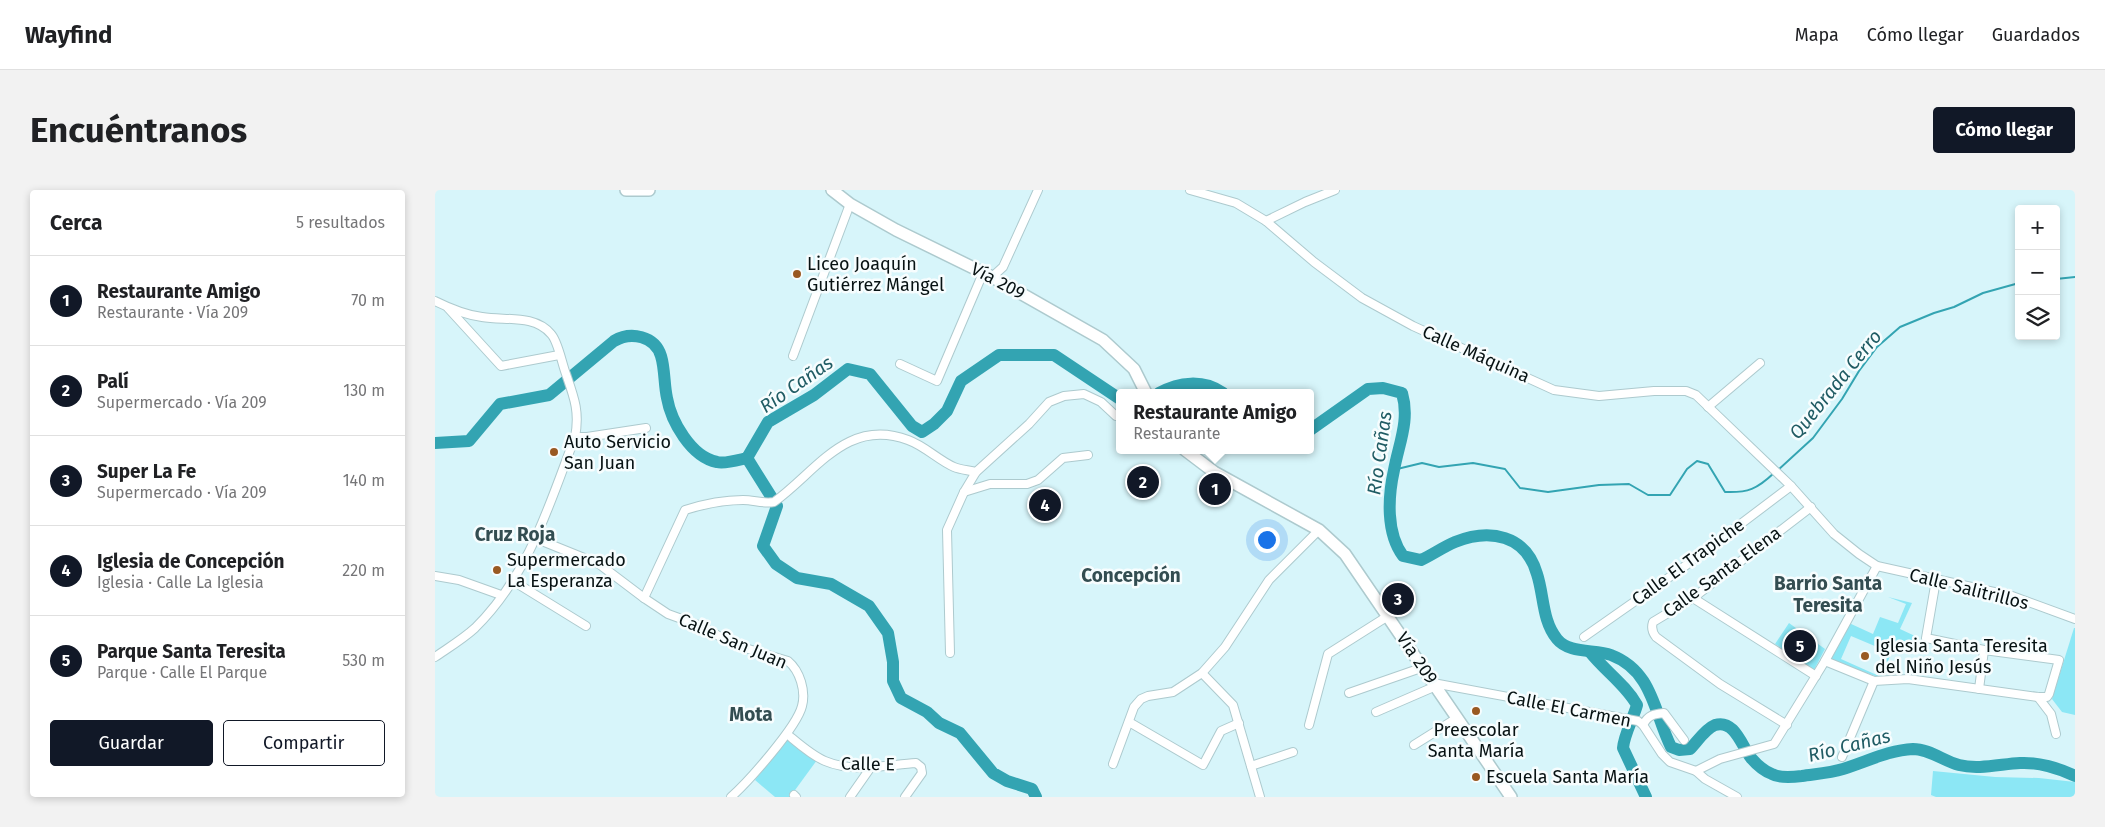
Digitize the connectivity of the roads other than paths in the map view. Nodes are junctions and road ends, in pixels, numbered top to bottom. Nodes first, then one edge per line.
1 (626, 190) edge
2 (649, 190) edge
3 (832, 190) edge
4 (1038, 190) edge
5 (1190, 190) edge
6 (1335, 190) edge
7 (850, 204) junction
8 (1266, 221) junction
9 (987, 275) junction
10 (435, 301) edge
11 (447, 307) junction
12 (559, 355) junction
13 (793, 356) dead end
14 (1760, 363) dead end
15 (900, 364) dead end
16 (1144, 389) edge
17 (1708, 407) junction
18 (1116, 416) edge
19 (647, 428) dead end
20 (575, 437) junction
21 (1190, 454) edge
22 (1088, 455) dead end
23 (976, 472) junction
24 (1779, 474) joint
25 (1791, 486) junction
26 (964, 492) junction
27 (1811, 507) junction
28 (1319, 530) junction
29 (537, 539) junction
30 (1877, 566) junction
31 (435, 576) edge
32 (1936, 580) junction
33 (513, 581) junction
34 (501, 595) junction
35 (644, 598) junction
36 (1693, 598) junction
37 (1388, 616) junction
38 (2075, 619) edge
39 (586, 626) dead end
40 (1584, 637) dead end
41 (1984, 650) junction
42 (950, 653) dead end
43 (435, 657) edge
44 (1825, 661) junction
45 (1421, 668) junction
46 (1202, 673) junction
47 (1816, 676) junction
48 (1874, 681) junction
49 (1434, 684) junction
50 (1979, 689) junction
51 (1349, 693) dead end
52 (2038, 697) junction
53 (1376, 712) dead end
54 (1457, 718) junction
55 (1129, 722) junction
56 (1239, 723) junction
57 (1640, 723) junction
58 (1309, 725) dead end
59 (1787, 725) junction
60 (787, 734) junction
61 (2056, 734) dead end
62 (1684, 740) dead end
63 (1414, 745) dead end
64 (1293, 752) dead end
65 (1843, 757) dead end
66 (1113, 764) dead end
67 (1251, 766) junction
68 (871, 767) junction
69 (1696, 771) junction
70 (734, 796) edge
71 (850, 797) edge
72 (905, 797) edge
73 (1260, 797) edge
74 (1511, 797) edge
75 (1737, 797) edge

1 - 2 main road
3 - 7 main road, Vía 209
4 - 9 street
5 - 8 street, Calle Máquina
6 - 8 street
7 - 9 main road, Vía 209
7 - 13 street
8 - 17 street, Calle Máquina
9 - 15 street
9 - 16 main road, Vía 209
10 - 11 street
11 - 12 street
11 - 12 street
12 - 20 street
14 - 17 street
17 - 24 street, Calle Máquina
18 - 23 street
19 - 20 street
20 - 29 street
21 - 28 main road, Vía 209
22 - 26 street
23 - 26 street
23 - 35 street
24 - 25 street, Calle Salitrillos
25 - 27 street, Calle Salitrillos
25 - 40 street, Calle El Trapiche
26 - 42 street
27 - 30 street, Calle Salitrillos
27 - 36 street, Calle Santa Elena
28 - 37 main road, Vía 209
28 - 46 street
29 - 33 street
29 - 35 street, Calle San Juan
30 - 32 street, Calle Salitrillos
30 - 44 street
31 - 34 street
32 - 38 street, Calle Salitrillos
32 - 41 street
33 - 34 street
33 - 39 street
34 - 43 street
35 - 60 street, Calle San Juan
36 - 47 street
36 - 59 street, Calle Santa Elena
37 - 45 main road, Vía 209
37 - 58 street
41 - 50 street
41 - 52 street
44 - 47 street
44 - 48 street
45 - 49 main road, Vía 209
45 - 51 street
46 - 55 street
46 - 56 street
47 - 59 street
48 - 50 street
48 - 65 street
49 - 53 street
49 - 54 main road, Vía 209
49 - 57 street, Calle El Carmen
50 - 52 street
52 - 61 street
54 - 63 street
54 - 74 main road, Vía 209
55 - 56 street
55 - 66 street
56 - 67 street
57 - 62 street
57 - 69 street, Calle El Carmen
59 - 69 street
60 - 68 street, Calle E
60 - 70 street, Calle San Juan
64 - 67 street
67 - 73 street
68 - 71 street
68 - 72 street, Calle E
69 - 75 street, Calle El Carmen

